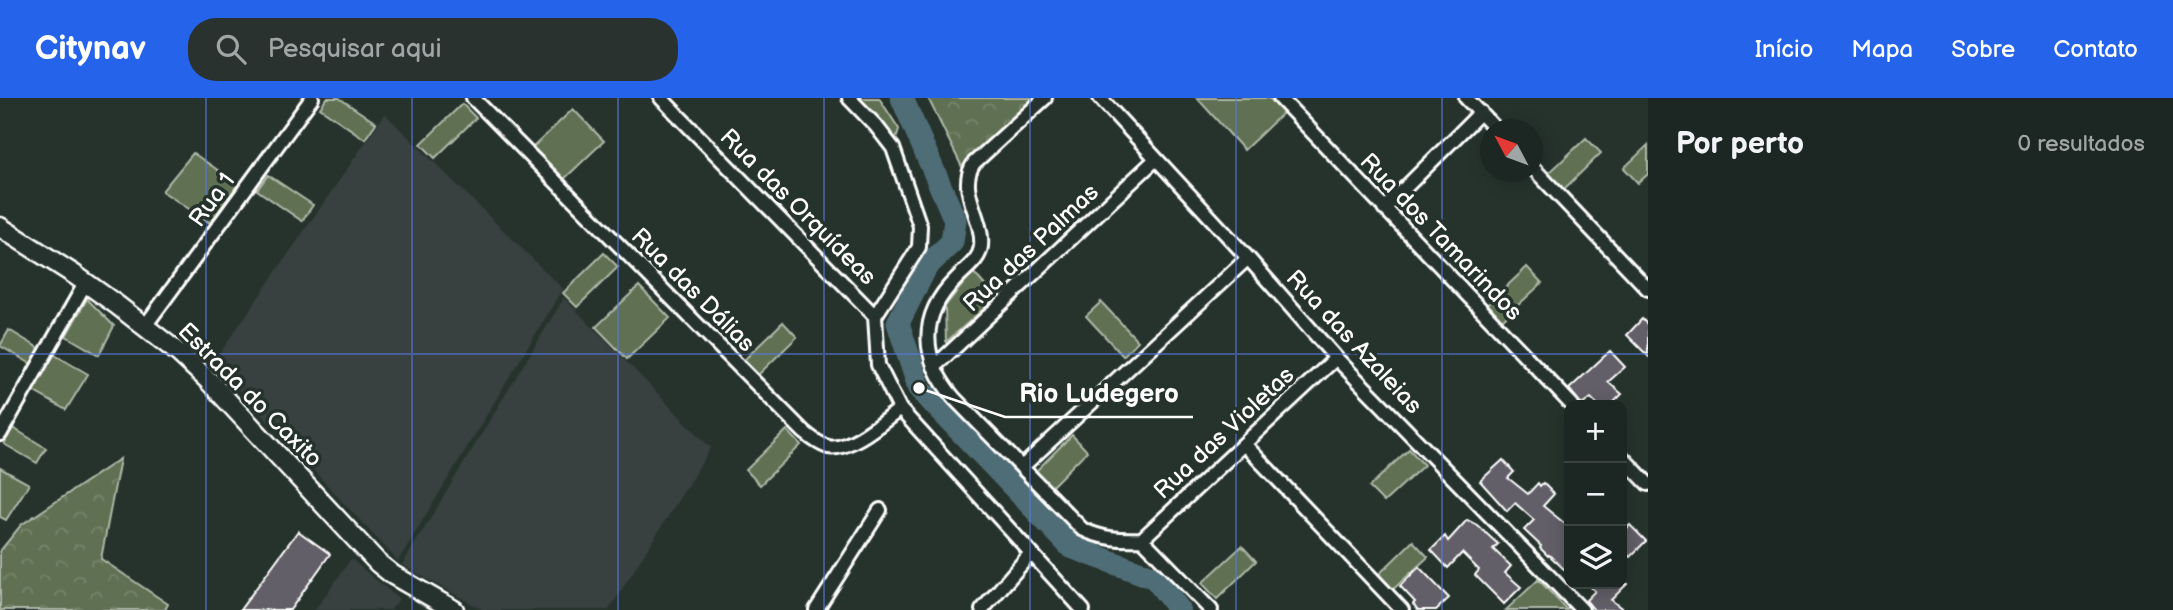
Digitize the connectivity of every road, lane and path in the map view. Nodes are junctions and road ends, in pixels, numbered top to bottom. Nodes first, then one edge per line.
1 (312, 98) edge
2 (661, 98) edge
3 (849, 98) edge
4 (1045, 98) edge
5 (1100, 98) edge
6 (1280, 98) edge
7 (1466, 98) edge
8 (476, 99) edge
9 (1481, 113) junction
10 (1487, 119) edge
11 (1156, 159) junction
12 (1543, 179) edge
13 (1384, 209) junction
14 (3, 227) edge
15 (1248, 258) junction
16 (86, 282) junction
17 (1648, 289) edge
18 (875, 316) junction
19 (145, 326) junction
20 (1336, 358) junction
21 (934, 367) junction
22 (1568, 400) edge
23 (900, 409) junction
24 (0, 434) edge
25 (1244, 444) junction
26 (1627, 462) edge
27 (1022, 467) junction
28 (1648, 484) edge
29 (880, 510) dead end
30 (1142, 538) junction
31 (1031, 553) junction
32 (454, 610) edge
33 (816, 610) edge
34 (982, 610) edge
35 (1083, 610) edge
36 (1211, 610) edge
37 (1402, 610) edge
38 (1582, 610) edge

1 - 19 street, Rua 1
2 - 18 street, Rua das Orquídeas
3 - 18 street
4 - 21 street
5 - 11 street, Rua das Azaleias
6 - 13 street, Rua dos Tamarindos
7 - 9 street
8 - 23 street, Rua das Dálias
9 - 10 street
9 - 13 street
11 - 15 street, Rua das Azaleias
11 - 21 street, Rua das Palmas
12 - 17 street
13 - 22 street, Rua dos Tamarindos
14 - 16 main road, Estrada do Caxito
15 - 20 street, Rua das Azaleias
15 - 27 street
16 - 19 main road, Estrada do Caxito
16 - 24 street
18 - 23 street
19 - 32 main road, Estrada do Caxito
20 - 25 street, Rua das Violetas
20 - 38 street, Rua das Azaleias
21 - 27 street
23 - 31 street
25 - 30 street, Rua das Violetas
25 - 37 street
26 - 28 street
27 - 30 street
29 - 33 street
30 - 36 street
31 - 34 street
31 - 35 street

